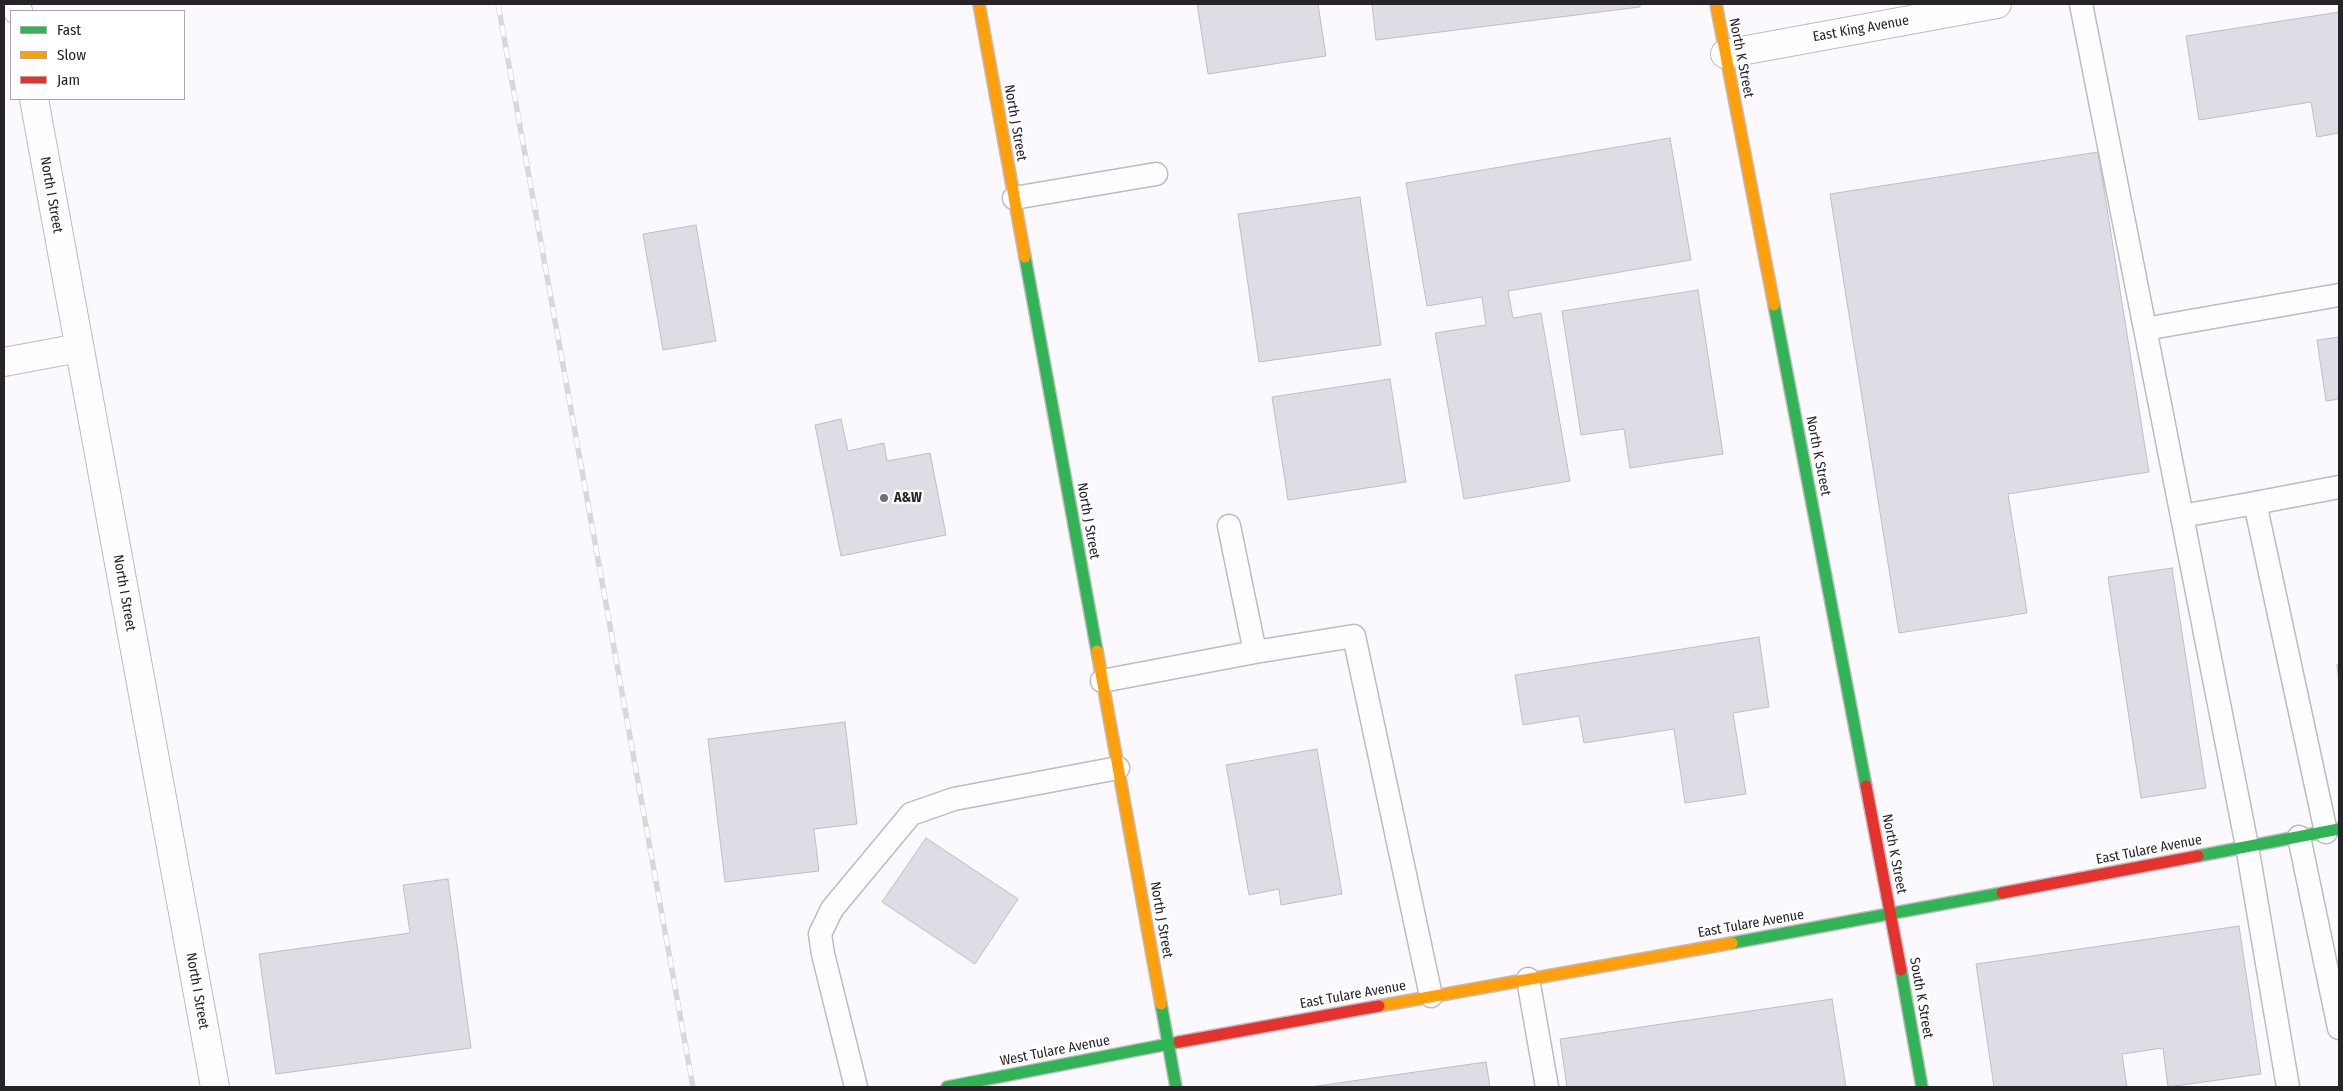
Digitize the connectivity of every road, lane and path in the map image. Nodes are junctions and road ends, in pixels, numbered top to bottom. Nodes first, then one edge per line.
1 (979, 4) edge
2 (1716, 4) edge
3 (1996, 4) edge
4 (2081, 4) edge
5 (1725, 54) junction
6 (34, 100) edge
7 (1156, 174) dead end
8 (1014, 198) junction
9 (2339, 295) edge
10 (2145, 329) junction
11 (79, 348) junction
12 (4, 362) edge
13 (2339, 487) edge
14 (2255, 503) junction
15 (2182, 516) junction
16 (1229, 526) dead end
17 (1255, 652) junction
18 (1102, 681) junction
19 (1118, 768) junction
20 (2333, 830) edge
21 (2299, 837) junction
22 (2247, 846) junction
23 (1891, 914) junction
24 (1528, 979) junction
25 (1431, 996) junction
26 (2339, 1028) edge
27 (1168, 1044) junction
28 (214, 1087) edge
29 (856, 1087) edge
30 (947, 1087) edge
31 (1176, 1087) edge
32 (1547, 1087) edge
33 (1922, 1087) edge
34 (2288, 1087) edge

1 - 8 main road, North J Street
2 - 5 main road, North K Street
3 - 5 street, East King Avenue
4 - 10 lane
5 - 23 main road, North K Street
6 - 11 street, North I Street
7 - 8 lane
8 - 18 main road, North J Street
9 - 10 lane
10 - 15 lane
11 - 12 street
11 - 28 street, North I Street
13 - 14 lane
14 - 15 lane
14 - 20 lane
15 - 22 lane
16 - 17 lane
17 - 18 lane
17 - 25 lane
18 - 19 main road, North J Street
19 - 27 main road, North J Street
19 - 29 lane
20 - 21 main road, East Tulare Avenue
21 - 22 main road, East Tulare Avenue
21 - 26 lane
22 - 23 main road, East Tulare Avenue
22 - 34 lane
23 - 24 main road, East Tulare Avenue
23 - 33 main road, South K Street
24 - 25 main road, East Tulare Avenue
24 - 32 lane
25 - 27 main road, East Tulare Avenue
27 - 30 main road, West Tulare Avenue
27 - 31 main road, North J Street

